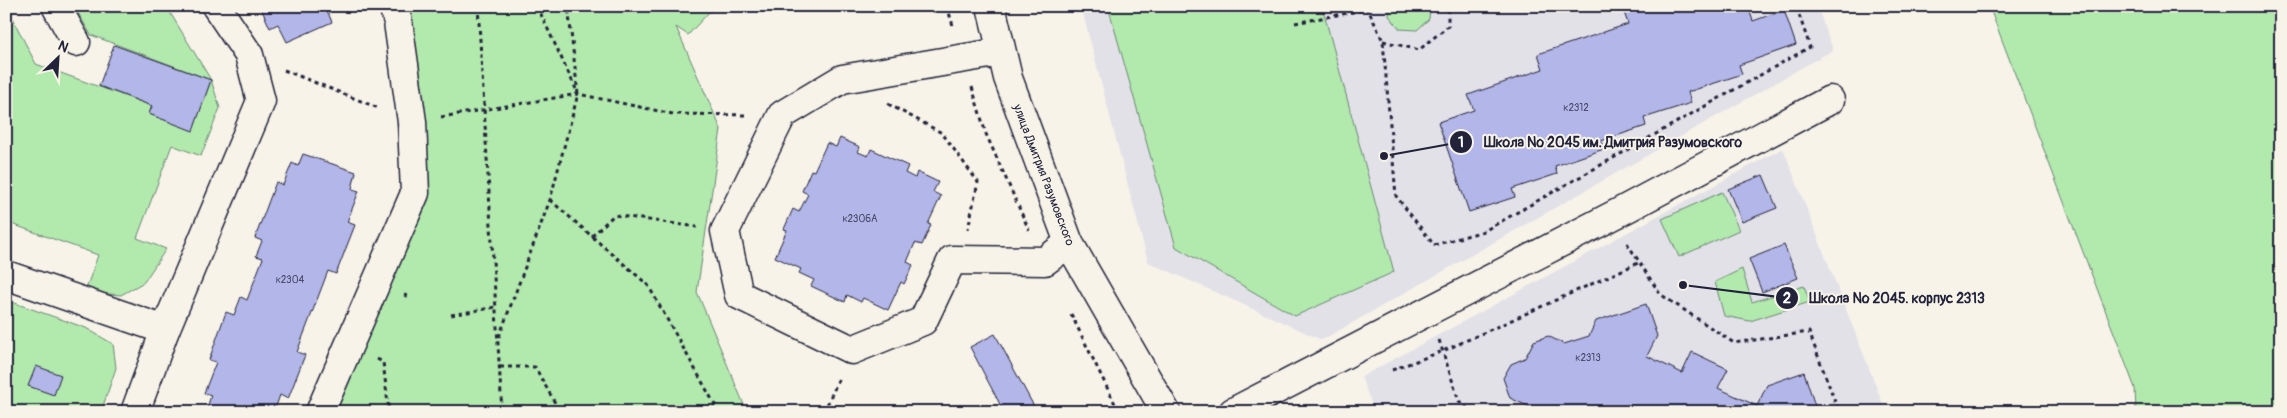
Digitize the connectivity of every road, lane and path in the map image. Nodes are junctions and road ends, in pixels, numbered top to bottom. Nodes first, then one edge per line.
1 (56, 6) edge
2 (216, 6) edge
3 (392, 6) edge
4 (478, 6) edge
5 (538, 6) edge
6 (568, 6) edge
7 (713, 6) edge
8 (991, 6) edge
9 (1448, 6) edge
10 (1796, 6) edge
11 (1368, 8) edge
12 (710, 11) dead end
13 (1295, 24) dead end
14 (76, 42) dead end
15 (1383, 42) junction
16 (1001, 52) junction
17 (249, 55) junction
18 (578, 94) junction
19 (1830, 100) dead end
20 (884, 102) dead end
21 (484, 110) junction
22 (782, 115) junction
23 (412, 122) junction
24 (550, 200) junction
25 (1616, 214) junction
26 (725, 231) junction
27 (592, 236) junction
28 (1069, 243) junction
29 (961, 262) junction
30 (1638, 263) junction
31 (6, 274) edge
32 (496, 307) junction
33 (1430, 310) junction
34 (451, 314) dead end
35 (165, 330) junction
36 (498, 340) junction
37 (349, 344) junction
38 (852, 350) junction
39 (1443, 351) junction
40 (500, 367) junction
41 (1392, 370) dead end
42 (135, 412) edge
43 (320, 412) edge
44 (389, 412) edge
45 (502, 412) edge
46 (560, 412) edge
47 (719, 412) edge
48 (824, 412) edge
49 (1166, 412) edge
50 (1233, 412) edge
51 (1472, 412) edge
52 (1839, 412) edge

1 - 14 street
2 - 17 street
3 - 23 street
4 - 21 path
5 - 18 path
6 - 18 path
7 - 12 path
8 - 16 street, улица Дмитрия Разумовского
9 - 15 path
10 - 15 path
11 - 13 path
11 - 15 path
16 - 22 street
16 - 28 street, улица Дмитрия Разумовского
17 - 23 path
17 - 35 street
18 - 21 path
18 - 22 path
18 - 24 path
19 - 25 street
20 - 29 path
21 - 23 path
21 - 32 path
22 - 26 street
23 - 37 street
24 - 27 path
24 - 36 path
25 - 30 path
25 - 33 street
26 - 27 path
26 - 38 street
27 - 47 path
28 - 29 street
28 - 49 street, улица Дмитрия Разумовского
29 - 38 street
30 - 39 path
30 - 52 path
31 - 35 street
32 - 34 path
32 - 36 path
33 - 39 path
33 - 50 street
35 - 42 street
36 - 40 path
37 - 43 street
37 - 44 path
38 - 48 path
39 - 41 path
39 - 51 path
40 - 45 path
40 - 46 path

